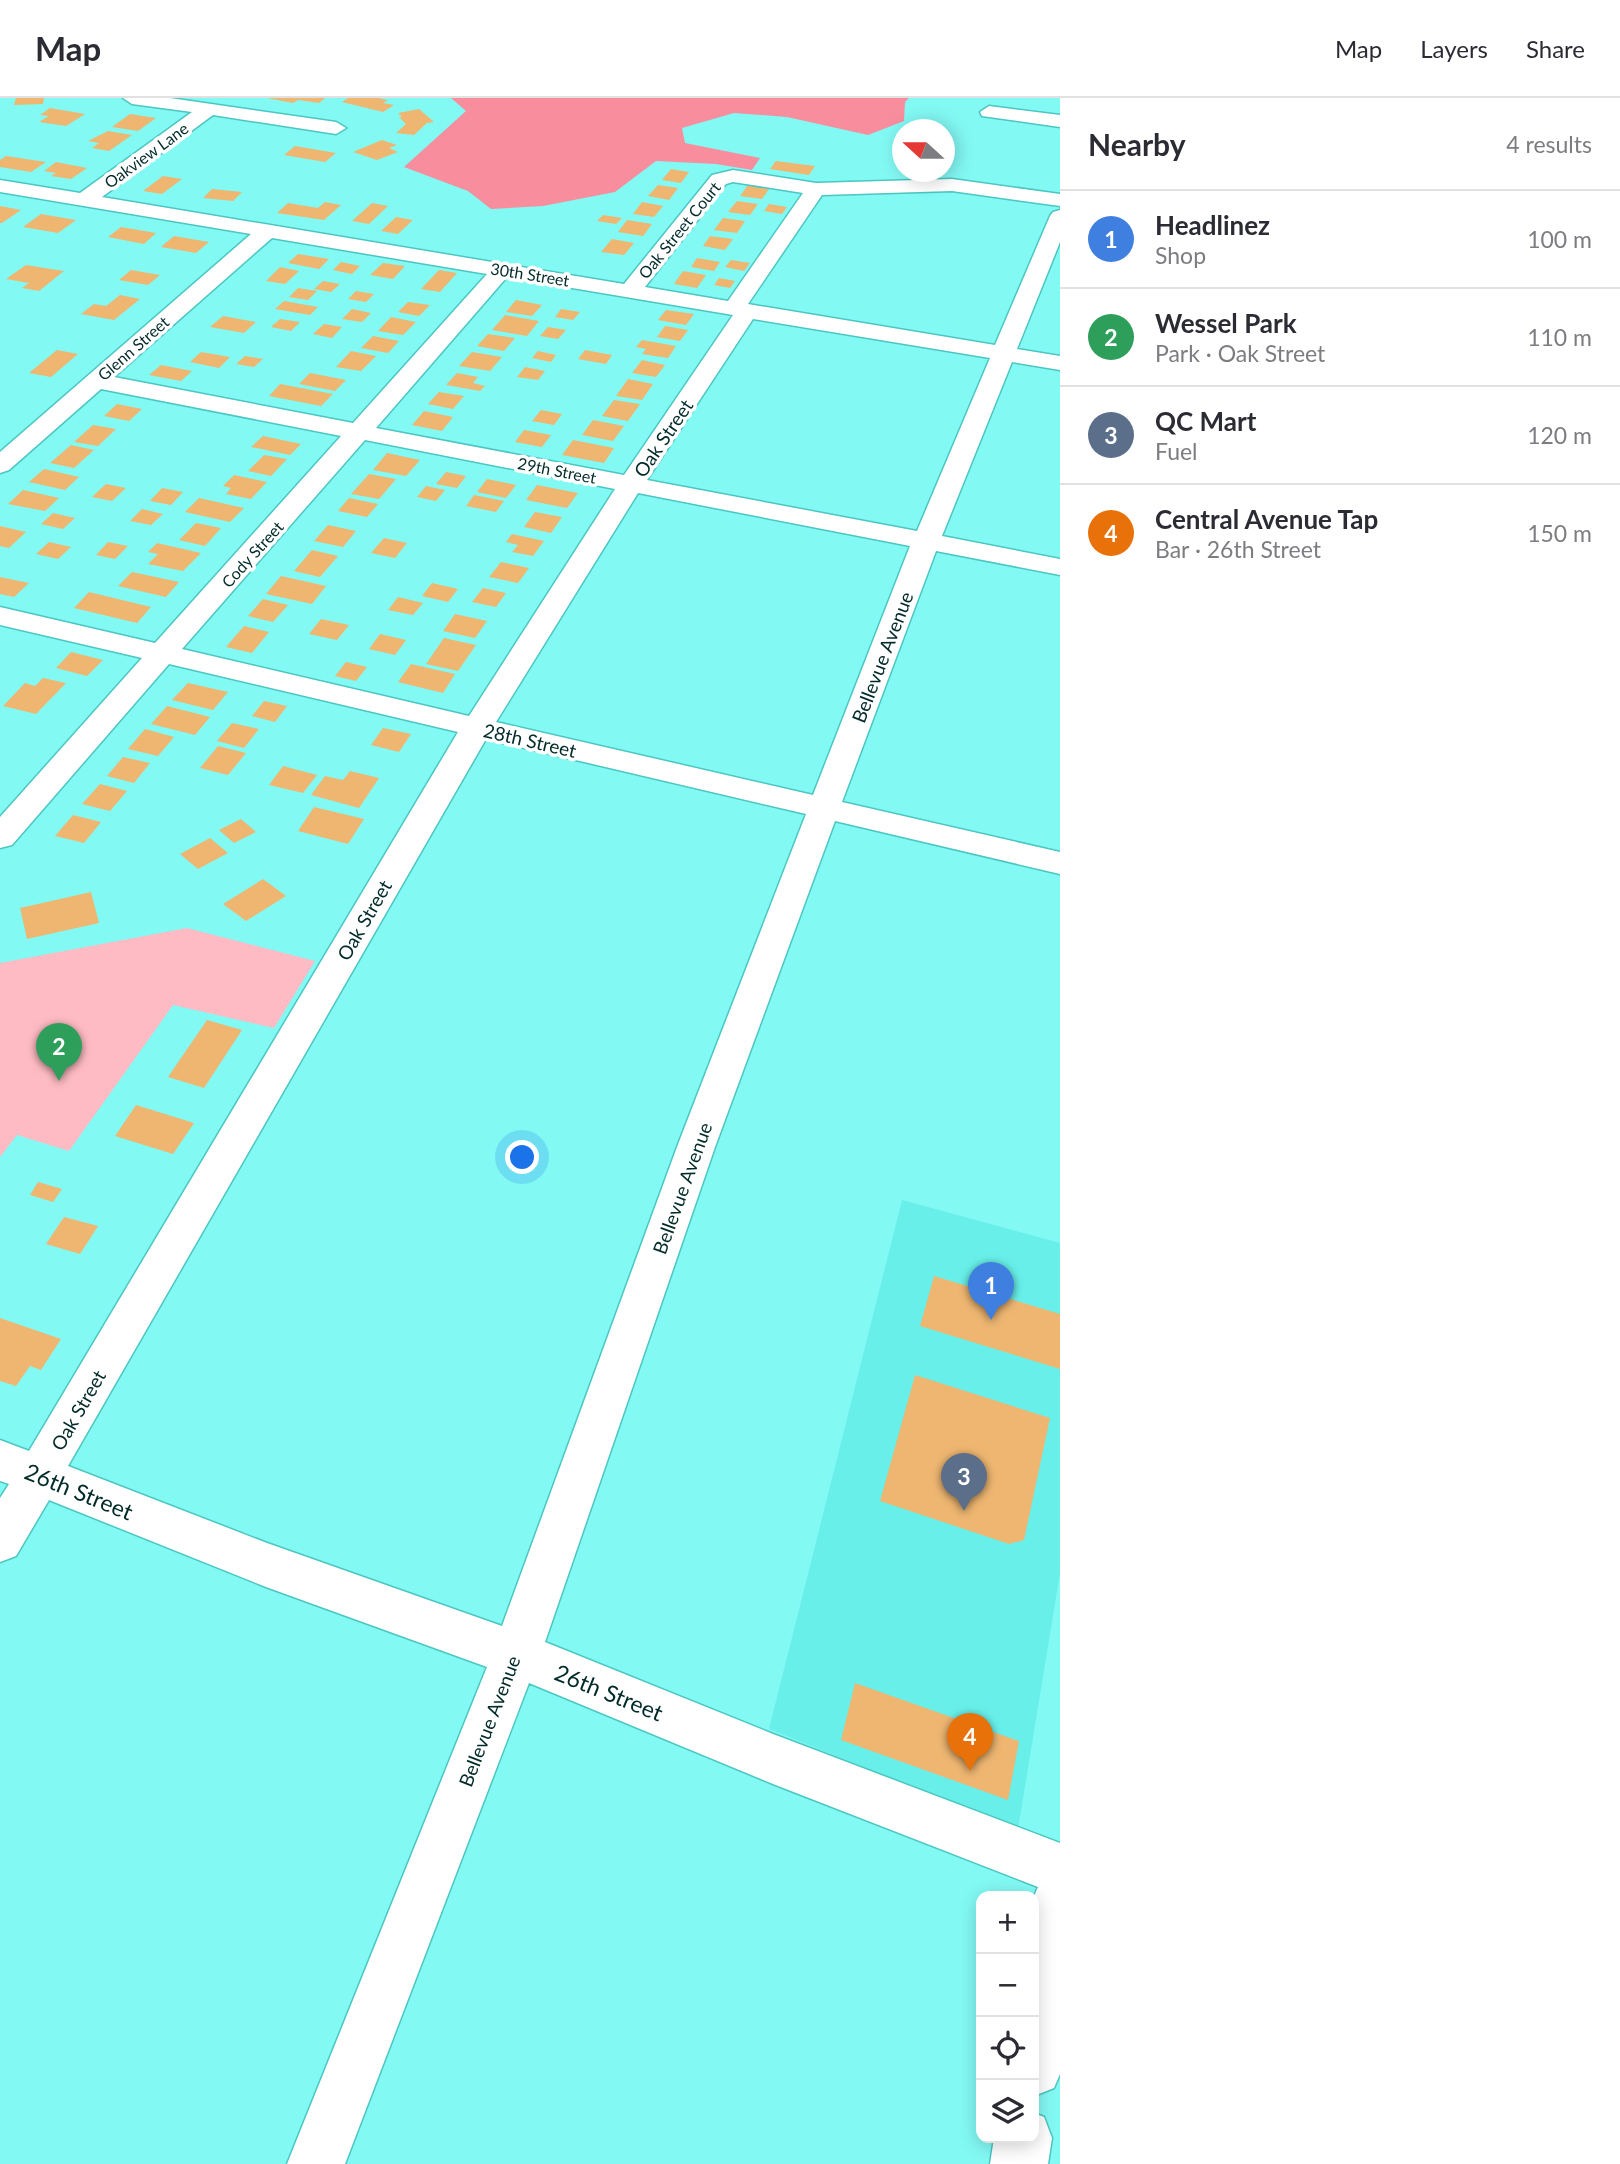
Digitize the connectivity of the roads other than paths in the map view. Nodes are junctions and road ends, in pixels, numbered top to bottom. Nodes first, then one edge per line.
1 (132, 98) edge
2 (208, 110) junction
3 (989, 112) dead end
4 (1060, 121) edge
5 (336, 128) dead end
6 (0, 186) edge
7 (816, 189) junction
8 (84, 200) junction
9 (1060, 200) edge
10 (1060, 216) edge
11 (267, 231) junction
12 (502, 270) junction
13 (630, 291) junction
14 (741, 310) junction
15 (1003, 353) junction
16 (1060, 363) edge
17 (96, 381) junction
18 (361, 432) junction
19 (0, 465) edge
20 (631, 485) junction
21 (926, 541) junction
22 (1060, 567) edge
23 (0, 616) edge
24 (163, 654) junction
25 (477, 727) junction
26 (824, 808) junction
27 (0, 837) edge
28 (1060, 863) edge
29 (20, 1468) edge
30 (0, 1541) edge
31 (516, 1654) junction
32 (1060, 1869) edge
33 (1060, 1896) edge
34 (1039, 2035) edge
35 (1022, 2143) edge
36 (316, 2164) edge
37 (1019, 2164) edge

1 - 2 street
2 - 5 street
2 - 8 street, Oakview Lane
3 - 4 street
6 - 8 street, 30th Street
7 - 9 street
7 - 13 street, Oak Street Court
7 - 14 street, Oak Street
8 - 11 street, 30th Street
10 - 15 street, Bellevue Avenue
11 - 12 street, 30th Street
11 - 17 street, Glenn Street
12 - 13 street, 30th Street
12 - 18 street, Cody Street
13 - 14 street, 30th Street
14 - 15 street, 30th Street
14 - 20 street, Oak Street
15 - 16 street, 30th Street
15 - 21 street, Bellevue Avenue
17 - 18 street, 29th Street
17 - 19 street, Glenn Street
18 - 20 street, 29th Street
18 - 24 street, Cody Street
20 - 21 street, 29th Street
20 - 25 street, Oak Street
21 - 22 street, 29th Street
21 - 26 street, Bellevue Avenue
23 - 24 street, 28th Street
24 - 25 street, 28th Street
24 - 27 street, Cody Street
25 - 26 street, 28th Street
25 - 29 street, Oak Street
26 - 28 street, 28th Street
26 - 31 street, Bellevue Avenue
29 - 30 street, Oak Street
29 - 31 street, 26th Street
31 - 32 street, 26th Street
31 - 36 street, Bellevue Avenue
33 - 34 street
35 - 37 street

